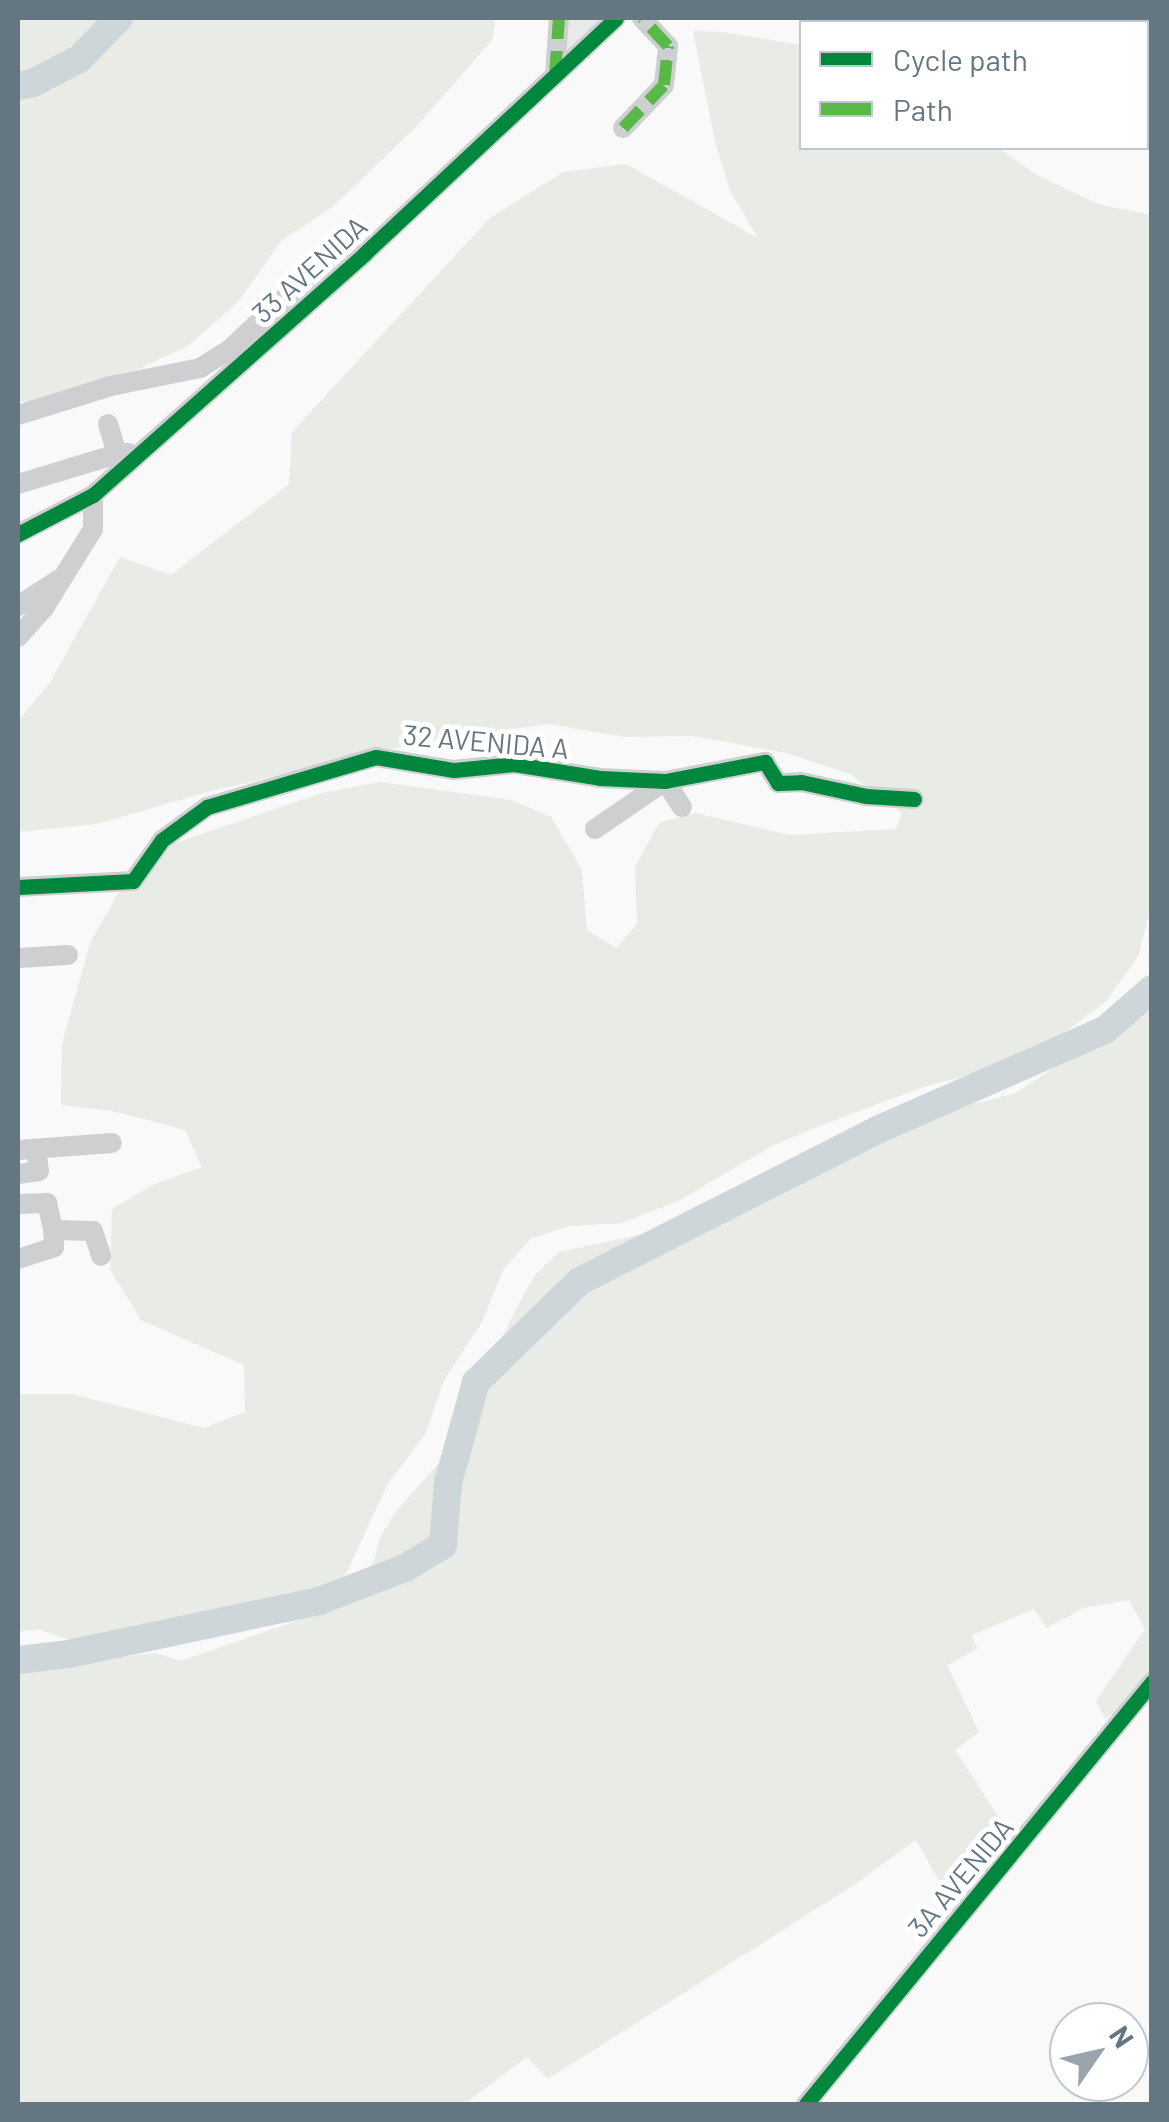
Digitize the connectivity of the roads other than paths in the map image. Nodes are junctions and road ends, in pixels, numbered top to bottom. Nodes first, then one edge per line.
1 (559, 18) edge
2 (616, 18) edge
3 (642, 18) edge
4 (555, 76) junction
5 (623, 128) dead end
6 (364, 254) junction
7 (18, 415) edge
8 (108, 424) dead end
9 (142, 450) junction
10 (117, 454) junction
11 (18, 484) edge
12 (93, 495) junction
13 (18, 534) edge
14 (66, 575) junction
15 (18, 606) edge
16 (18, 637) edge
17 (665, 781) junction
18 (914, 799) dead end
19 (682, 807) dead end
20 (596, 829) dead end
21 (18, 887) edge
22 (68, 955) dead end
23 (18, 958) edge
24 (112, 1143) dead end
25 (27, 1149) edge
26 (18, 1174) edge
27 (18, 1204) edge
28 (52, 1230) junction
29 (100, 1256) dead end
30 (18, 1259) edge
31 (1152, 1682) edge
32 (806, 2104) edge

1 - 4 street
2 - 4 street, 33 AVENIDA
3 - 5 street
4 - 6 street, 33 AVENIDA
6 - 7 street
6 - 9 street, 33 AVENIDA
8 - 10 street
9 - 10 street
9 - 12 street, 33 AVENIDA
10 - 11 street
12 - 13 street, 33 AVENIDA
12 - 14 street
14 - 15 street
14 - 16 street
17 - 18 street, 32 AVENIDA A
17 - 19 street
17 - 20 street
17 - 21 street, 32 AVENIDA A
22 - 23 street
24 - 25 street
25 - 26 street
27 - 28 street
28 - 29 street
28 - 30 street
31 - 32 street, 3A AVENIDA

